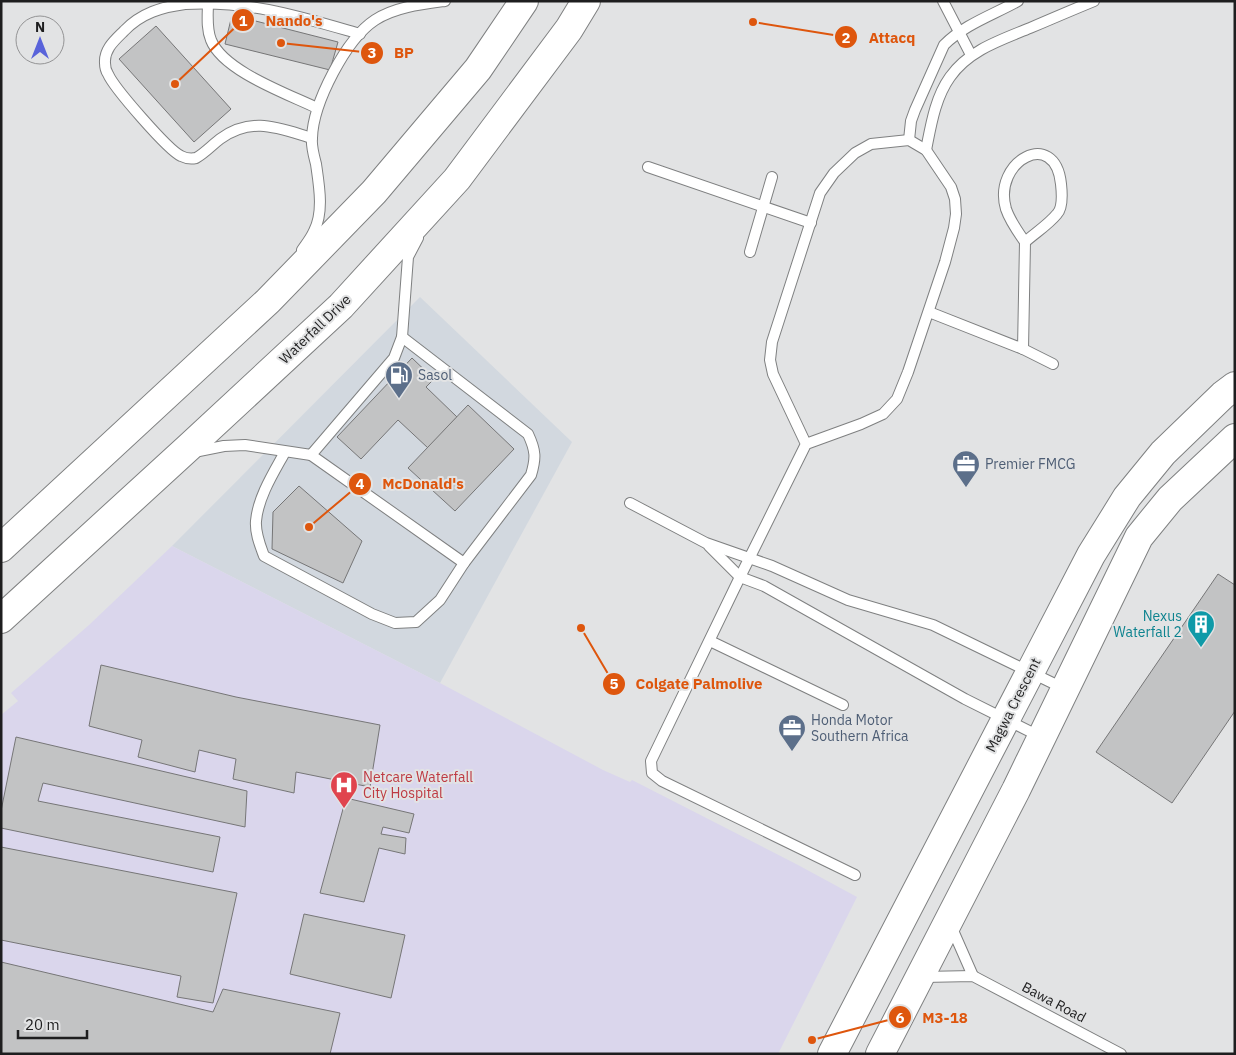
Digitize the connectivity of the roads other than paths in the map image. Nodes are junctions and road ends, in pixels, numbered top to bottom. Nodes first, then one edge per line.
1 (445, 1) edge
2 (524, 1) edge
3 (586, 1) edge
4 (943, 1) edge
5 (1018, 1) edge
6 (208, 2) edge
7 (427, 2) edge
8 (1092, 2) edge
9 (959, 32) junction
10 (360, 34) junction
11 (971, 55) junction
12 (317, 108) junction
13 (312, 138) junction
14 (909, 140) junction
15 (926, 150) junction
16 (648, 167) dead end
17 (772, 177) dead end
18 (457, 179) junction
19 (762, 207) junction
20 (811, 223) junction
21 (1025, 242) junction
22 (750, 252) dead end
23 (268, 302) junction
24 (929, 312) junction
25 (402, 337) junction
26 (1023, 349) junction
27 (1053, 364) dead end
28 (1235, 386) edge
29 (1235, 438) edge
30 (806, 444) junction
31 (285, 452) junction
32 (182, 454) junction
33 (311, 454) junction
34 (630, 503) dead end
35 (706, 543) junction
36 (1, 548) edge
37 (750, 558) junction
38 (464, 563) junction
39 (740, 577) junction
40 (1, 619) edge
41 (710, 641) junction
42 (1030, 672) junction
43 (1066, 690) junction
44 (843, 705) dead end
45 (1006, 718) junction
46 (1042, 738) junction
47 (855, 875) dead end
48 (949, 922) junction
49 (973, 976) junction
50 (920, 977) junction
51 (832, 1054) edge
52 (880, 1054) edge
53 (1121, 1054) edge

1 - 7 lane
2 - 23 main road
3 - 18 main road, Waterfall Drive
4 - 9 lane
5 - 9 lane
6 - 10 lane
6 - 12 lane
6 - 13 lane
7 - 10 lane
8 - 11 lane
9 - 11 lane
9 - 14 lane
10 - 12 lane
11 - 15 lane
12 - 13 lane
13 - 23 lane
14 - 15 lane
14 - 20 lane
15 - 24 lane
16 - 19 lane
17 - 19 lane
18 - 25 lane
18 - 32 main road, Waterfall Drive
19 - 20 lane
19 - 22 lane
20 - 30 lane
21 - 21 lane
21 - 26 lane
23 - 36 main road
24 - 26 lane
24 - 30 lane
25 - 33 lane
25 - 38 lane
26 - 27 lane
28 - 42 main road, Magwa Crescent
29 - 43 main road
30 - 37 lane
31 - 32 lane
31 - 33 lane
31 - 38 lane
32 - 40 main road, Waterfall Drive
33 - 38 lane
34 - 35 lane
35 - 37 lane
35 - 39 lane
37 - 39 lane
37 - 42 lane
39 - 41 lane
39 - 45 lane
41 - 44 lane
41 - 47 lane
42 - 43 lane
42 - 45 main road, Magwa Crescent
43 - 46 main road
45 - 46 lane
45 - 51 main road, Magwa Crescent
46 - 48 main road
48 - 49 lane
48 - 50 main road
49 - 50 lane
49 - 53 lane, Bawa Road
50 - 52 main road

